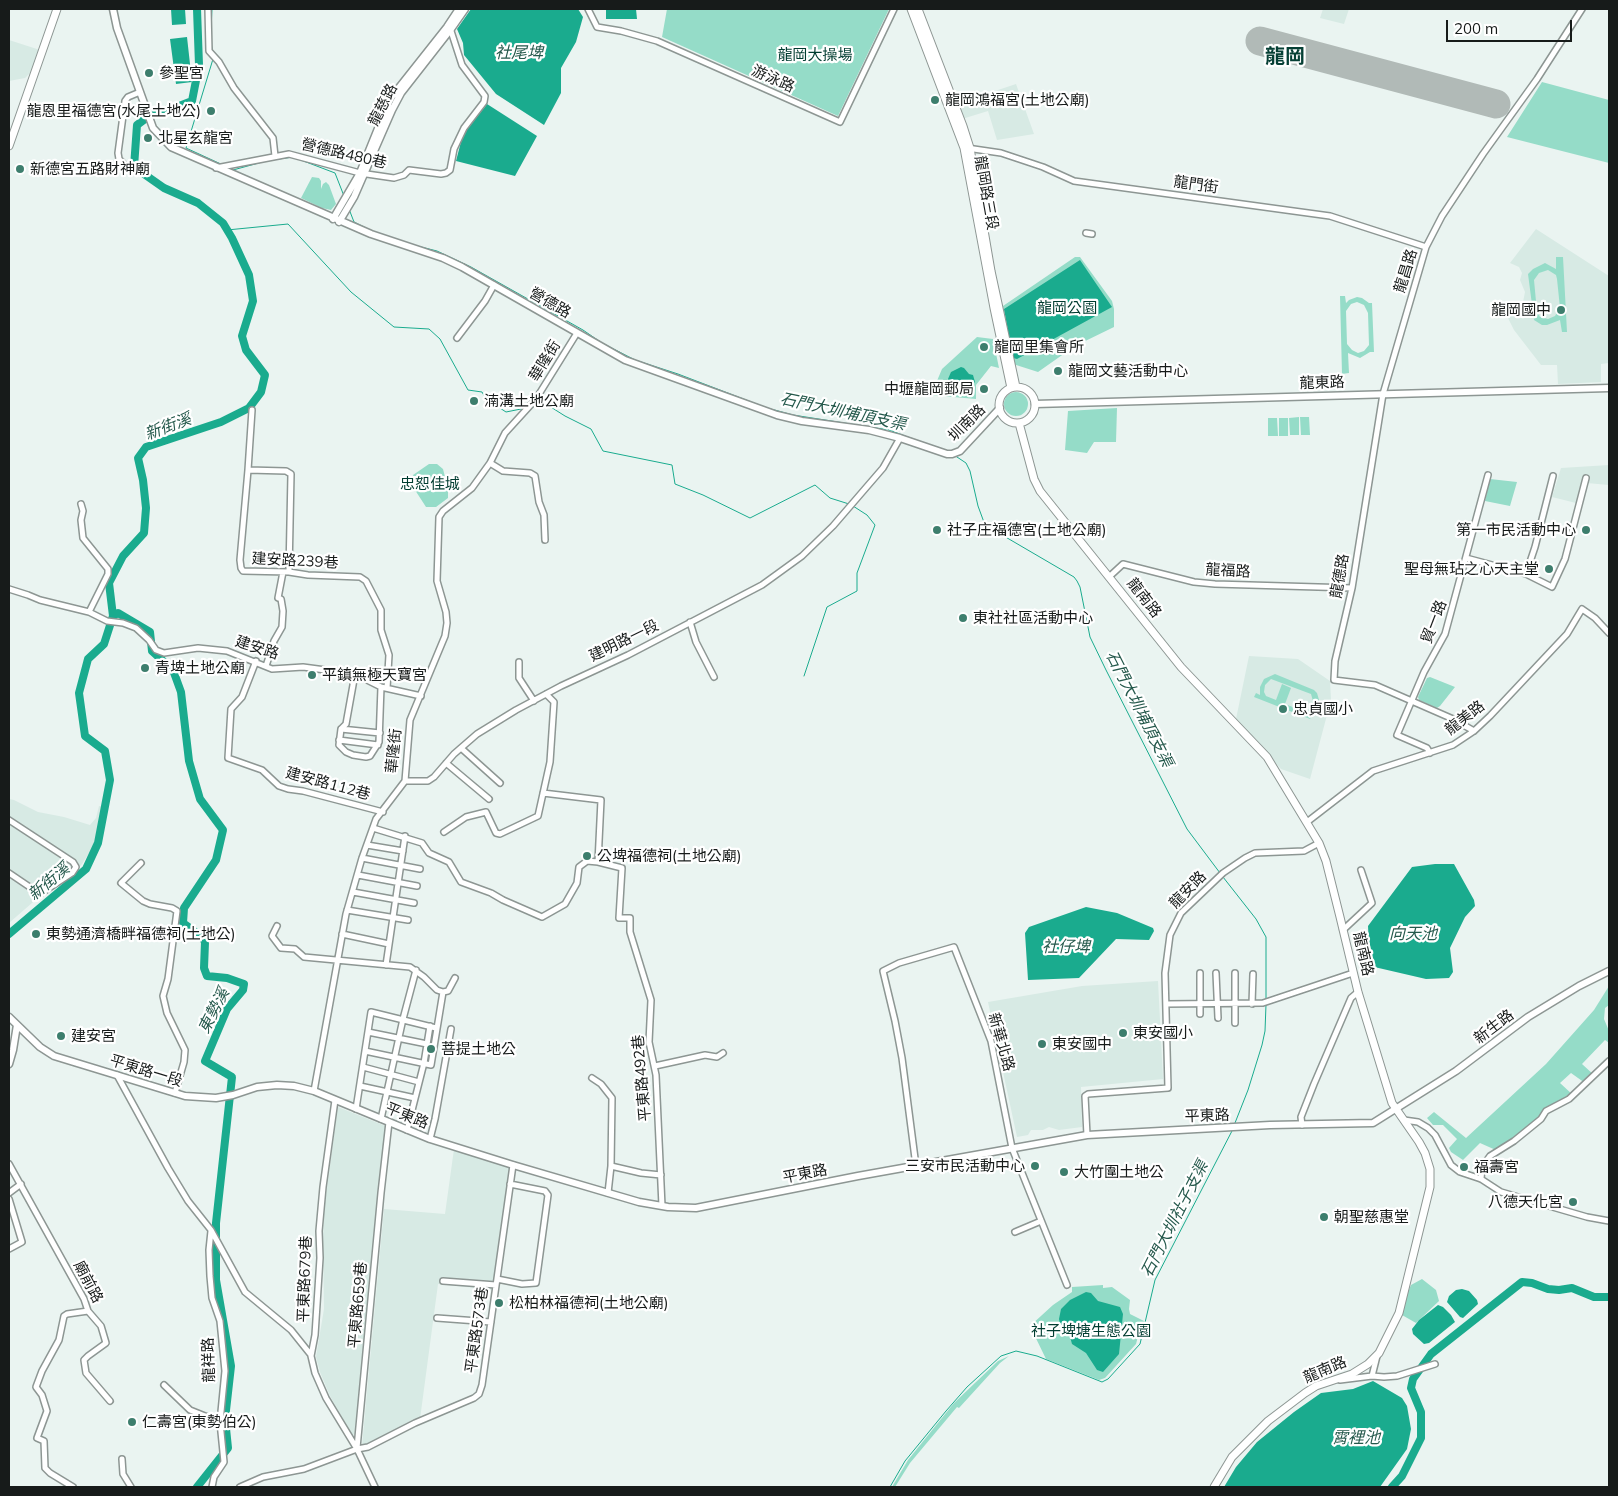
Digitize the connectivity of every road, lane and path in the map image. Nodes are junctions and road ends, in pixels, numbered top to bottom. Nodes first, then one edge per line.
1 (57, 9) edge
2 (113, 9) edge
3 (208, 9) edge
4 (458, 9) edge
5 (465, 9) edge
6 (588, 9) edge
7 (894, 9) edge
8 (911, 9) edge
9 (918, 9) edge
10 (1582, 9) edge
11 (449, 28) junction
12 (140, 92) junction
13 (9, 146) edge
14 (967, 148) junction
15 (275, 156) junction
16 (123, 163) dead end
17 (215, 168) junction
18 (363, 173) junction
19 (336, 220) junction
20 (1426, 246) junction
21 (494, 285) junction
22 (577, 333) junction
23 (457, 338) dead end
24 (1014, 388) junction
25 (1609, 388) edge
26 (1383, 394) junction
27 (1036, 404) junction
28 (1000, 408) junction
29 (252, 410) dead end
30 (1020, 423) junction
31 (900, 438) junction
32 (952, 454) joint
33 (490, 463) junction
34 (248, 470) junction
35 (1488, 475) dead end
36 (1553, 476) dead end
37 (1586, 478) dead end
38 (80, 504) dead end
39 (545, 540) dead end
40 (1466, 558) junction
41 (286, 572) junction
42 (1526, 574) junction
43 (1110, 576) junction
44 (1352, 588) junction
45 (9, 590) edge
46 (89, 612) junction
47 (690, 622) junction
48 (1609, 633) edge
49 (256, 661) junction
50 (519, 662) dead end
51 (266, 666) junction
52 (355, 674) junction
53 (714, 677) dead end
54 (384, 687) junction
55 (546, 694) junction
56 (421, 696) junction
57 (534, 701) junction
58 (1412, 701) junction
59 (340, 729) junction
60 (1474, 731) junction
61 (380, 733) junction
62 (340, 740) junction
63 (378, 745) junction
64 (461, 748) junction
65 (1430, 753) junction
66 (446, 763) junction
67 (404, 781) junction
68 (500, 782) dead end
69 (543, 793) junction
70 (489, 799) dead end
71 (383, 812) junction
72 (9, 820) edge
73 (1307, 822) junction
74 (374, 828) junction
75 (444, 832) dead end
76 (405, 836) junction
77 (1319, 843) junction
78 (368, 845) junction
79 (403, 851) junction
80 (362, 858) junction
81 (598, 862) junction
82 (141, 863) dead end
83 (400, 866) junction
84 (420, 869) dead end
85 (1361, 870) dead end
86 (9, 873) edge
87 (358, 875) junction
88 (398, 883) junction
89 (417, 886) dead end
90 (353, 892) junction
91 (396, 900) junction
92 (414, 903) dead end
93 (347, 910) junction
94 (393, 918) junction
95 (408, 920) dead end
96 (277, 926) dead end
97 (1343, 930) junction
98 (342, 934) junction
99 (389, 944) junction
100 (337, 959) junction
101 (386, 965) junction
102 (416, 970) junction
103 (1609, 971) edge
104 (1353, 972) junction
105 (1200, 973) dead end
106 (1216, 973) dead end
107 (1235, 973) dead end
108 (1252, 974) dead end
109 (455, 978) dead end
110 (443, 992) junction
111 (1358, 992) junction
112 (1166, 1004) junction
113 (1199, 1004) junction
114 (1218, 1004) junction
115 (1235, 1004) junction
116 (1252, 1004) junction
117 (1200, 1014) dead end
118 (9, 1017) edge
119 (1218, 1018) dead end
120 (403, 1019) junction
121 (1235, 1023) dead end
122 (17, 1025) junction
123 (430, 1026) junction
124 (436, 1028) junction
125 (451, 1029) dead end
126 (368, 1032) junction
127 (399, 1038) junction
128 (427, 1044) junction
129 (365, 1051) junction
130 (724, 1054) dead end
131 (395, 1057) junction
132 (1609, 1061) edge
133 (424, 1063) junction
134 (9, 1064) edge
135 (655, 1066) junction
136 (363, 1067) junction
137 (391, 1074) junction
138 (117, 1075) junction
139 (592, 1078) dead end
140 (419, 1082) junction
141 (360, 1086) junction
142 (314, 1091) junction
143 (387, 1092) junction
144 (175, 1093) junction
145 (233, 1095) joint
146 (415, 1098) junction
147 (335, 1100) junction
148 (1396, 1108) junction
149 (356, 1109) junction
150 (381, 1119) junction
151 (1403, 1120) junction
152 (389, 1122) junction
153 (1302, 1125) junction
154 (408, 1130) junction
155 (1087, 1135) junction
156 (430, 1138) junction
157 (1012, 1148) junction
158 (9, 1164) edge
159 (513, 1165) junction
160 (611, 1166) junction
161 (916, 1166) junction
162 (661, 1175) junction
163 (1481, 1179) junction
164 (20, 1184) junction
165 (510, 1184) junction
166 (9, 1193) edge
167 (608, 1193) junction
168 (9, 1199) edge
169 (662, 1206) junction
170 (1041, 1221) junction
171 (1609, 1221) edge
172 (211, 1230) junction
173 (1015, 1232) dead end
174 (9, 1249) edge
175 (497, 1279) junction
176 (443, 1281) dead end
177 (496, 1285) junction
178 (1067, 1285) dead end
179 (88, 1311) junction
180 (437, 1318) dead end
181 (491, 1322) junction
182 (1379, 1353) junction
183 (311, 1356) junction
184 (1435, 1364) dead end
185 (1372, 1376) junction
186 (1335, 1380) junction
187 (164, 1385) dead end
188 (110, 1401) dead end
189 (220, 1422) junction
190 (357, 1449) junction
191 (122, 1459) dead end
192 (128, 1480) junction
193 (73, 1487) edge
194 (125, 1487) edge
195 (131, 1487) edge
196 (212, 1487) edge
197 (240, 1487) edge
198 (375, 1487) edge
199 (1214, 1487) edge

1 - 13 main road
2 - 12 street, 營德路
3 - 15 street
4 - 11 street, 龍慈路
5 - 11 street, 龍慈路
6 - 7 street, 游泳路
8 - 14 main road, 龍岡路三段
9 - 14 main road, 龍岡路三段
10 - 20 street, 龍昌路
11 - 18 street, 龍慈路
11 - 18 street, 營德路480巷
12 - 16 street
12 - 17 street, 營德路
14 - 20 street, 龍門街
14 - 24 main road, 龍岡路三段
15 - 17 street, 營德路480巷
15 - 18 street, 營德路480巷
17 - 19 street, 營德路
18 - 19 street, 龍慈路
19 - 21 street, 營德路
20 - 26 street, 龍昌路
21 - 22 street, 營德路
21 - 23 street
22 - 31 street, 營德路
22 - 33 street, 華隆街
24 - 27 main road
24 - 28 main road
25 - 26 street, 龍東路
26 - 27 street, 龍東路
26 - 44 street, 龍德路
27 - 30 main road
28 - 30 main road
28 - 32 street, 圳南路
29 - 34 street, 建安路239巷
30 - 43 main road, 龍南路
31 - 32 street, 營德路
31 - 47 street, 建明路一段
33 - 39 street
33 - 56 street, 華隆街
34 - 41 street
34 - 41 street, 建安路239巷
35 - 40 street, 貿一路
36 - 42 street
37 - 42 street
38 - 46 street
40 - 42 street
40 - 58 street, 貿一路
41 - 51 street
41 - 54 street, 建安路239巷
43 - 44 street, 龍福路
43 - 73 main road, 龍南路
44 - 58 street, 龍德路
45 - 46 street
46 - 49 street, 建安路
47 - 53 street
47 - 55 street, 建明路一段
48 - 60 street, 龍美路
49 - 51 street, 建安路
49 - 71 street, 建安路112巷
50 - 57 street
51 - 52 street, 建安路
52 - 54 street, 建安路
52 - 59 street
54 - 56 street, 建安路
54 - 61 street
55 - 57 street, 建明路一段
55 - 69 street
56 - 67 street, 華隆街
57 - 64 street, 建明路一段
58 - 60 street
58 - 65 street, 貿一路
59 - 61 street
59 - 62 street
60 - 65 street, 龍美路
61 - 63 street
62 - 63 street
62 - 63 street
64 - 66 street, 建明路一段
64 - 68 street
65 - 73 street, 龍美路
66 - 67 street, 建明路一段
66 - 70 street
67 - 71 street, 華隆街
69 - 75 street
69 - 81 street
71 - 74 street, 華隆街
72 - 86 street
73 - 77 main road, 龍南路
74 - 76 street
74 - 78 street, 華隆街
76 - 79 street
76 - 81 street
77 - 97 main road, 龍南路
77 - 112 street, 龍安路
78 - 79 street
78 - 80 street, 華隆街
79 - 83 street
80 - 83 street
80 - 87 street, 華隆街
81 - 135 street, 平東路492巷
82 - 144 street
83 - 84 street
83 - 88 street
85 - 97 street
87 - 88 street
87 - 90 street, 華隆街
88 - 89 street
88 - 91 street
90 - 91 street
90 - 93 street, 華隆街
91 - 92 street
91 - 94 street
93 - 94 street
93 - 98 street, 華隆街
94 - 95 street
94 - 99 street
96 - 100 street
97 - 104 main road, 龍南路
98 - 99 street
98 - 100 street, 華隆街
99 - 101 street
100 - 101 street
100 - 142 street, 華隆街
101 - 102 street
102 - 110 street
102 - 120 street
103 - 148 street, 新生路
104 - 111 main road, 龍南路
104 - 116 street
105 - 113 street
106 - 114 street
107 - 115 street
108 - 116 street
109 - 110 street
110 - 124 street
111 - 148 main road, 龍南路
111 - 153 street
112 - 113 street
112 - 155 street, 龍安路
113 - 114 street
113 - 117 street
114 - 115 street
114 - 119 street
115 - 116 street
115 - 121 street
118 - 122 street, 平東路一段
120 - 123 street
120 - 126 street
120 - 127 street
122 - 134 street
122 - 138 street, 平東路一段
123 - 124 street
123 - 128 street
124 - 133 street
125 - 156 street
126 - 127 street
126 - 129 street
127 - 128 street
127 - 131 street
128 - 133 street
129 - 131 street
129 - 136 street
130 - 135 street
131 - 133 street
131 - 137 street
132 - 163 street
133 - 140 street
135 - 162 street, 平東路492巷
136 - 137 street
136 - 141 street
137 - 140 street
137 - 143 street
138 - 144 street, 平東路一段
138 - 172 street
139 - 160 street
140 - 146 street
141 - 143 street
141 - 149 street
142 - 145 street, 平東路
142 - 147 street, 平東路
143 - 146 street
143 - 150 street
144 - 145 street, 平東路一段
146 - 154 street
147 - 149 street, 平東路
147 - 183 street, 平東路679巷
148 - 151 main road, 龍南路
148 - 153 street, 平東路
149 - 150 street, 平東路
150 - 152 street, 平東路
151 - 163 street
151 - 182 main road, 龍南路
152 - 154 street, 平東路
152 - 190 street, 平東路659巷
153 - 155 street, 平東路
154 - 156 street, 平東路
155 - 157 street, 平東路
156 - 159 street, 平東路
157 - 161 street, 平東路
157 - 161 street, 新華北路
157 - 170 street, 新華北路
158 - 164 street, 廟前路
159 - 165 street, 平東路573巷
159 - 167 street, 平東路
160 - 162 street
160 - 167 street
161 - 169 street, 平東路
162 - 169 street, 平東路492巷
163 - 171 street
164 - 166 street
164 - 179 street, 廟前路
165 - 175 street, 平東路573巷
165 - 175 street
167 - 169 street, 平東路
168 - 174 street
170 - 173 street
170 - 178 street, 新華北路
172 - 183 street
172 - 189 street, 龍祥路
175 - 177 street, 平東路573巷
176 - 177 street
177 - 181 street, 平東路573巷
179 - 188 street, 廟前路
179 - 193 street
180 - 181 street
181 - 190 street, 平東路573巷
182 - 185 street
182 - 186 main road, 龍南路
183 - 190 street, 平東路679巷
184 - 185 street
185 - 186 street
186 - 199 main road, 龍南路
187 - 189 street
189 - 196 street, 龍祥路
190 - 197 street
190 - 198 street
191 - 192 street
192 - 194 street
192 - 195 street

